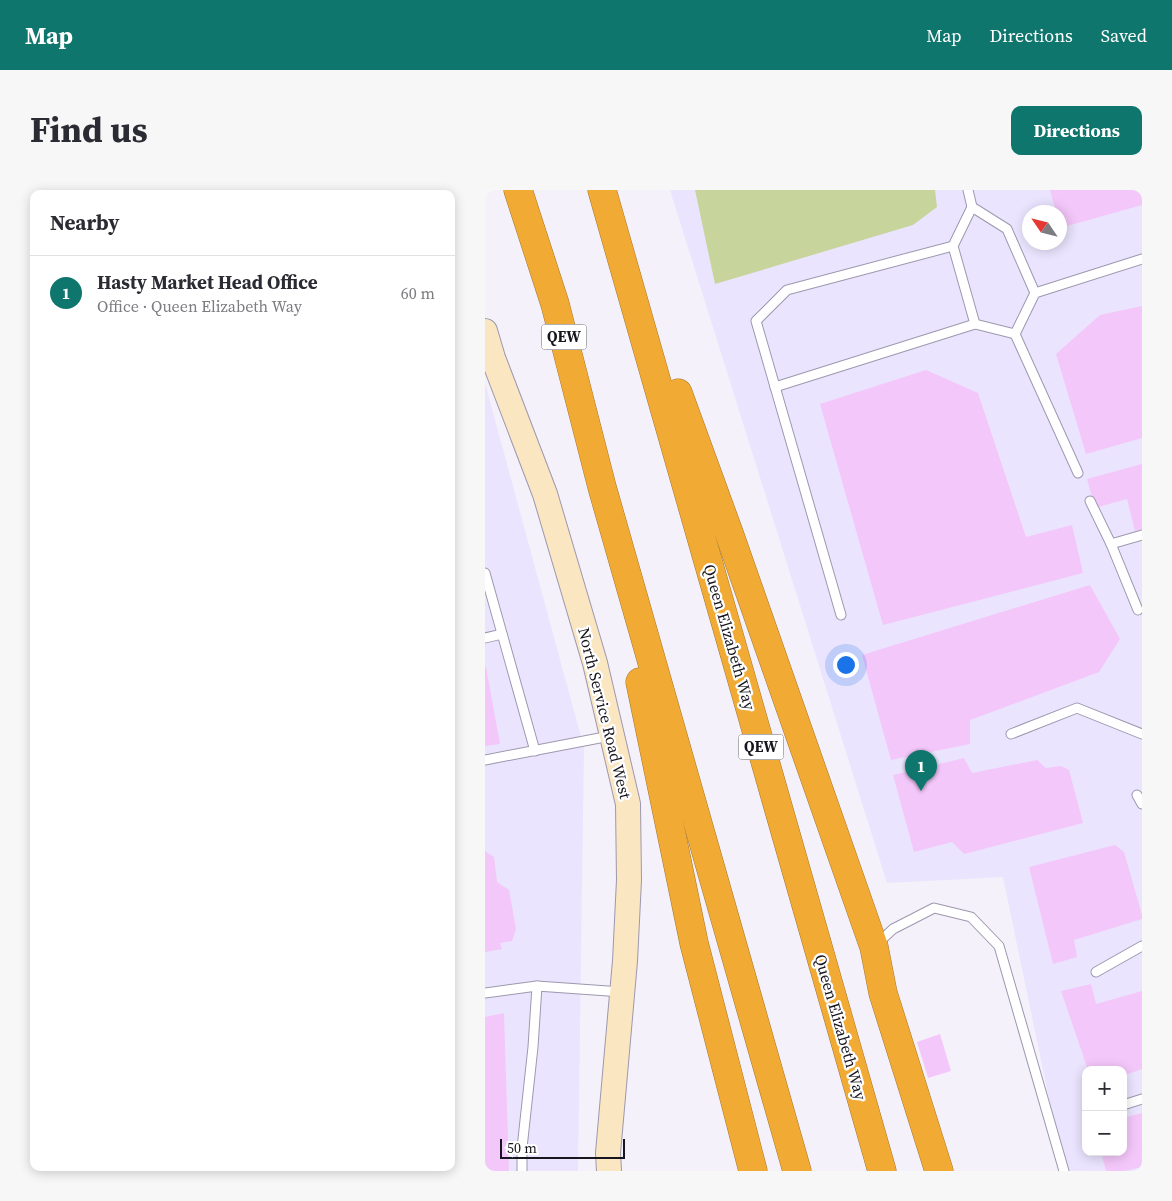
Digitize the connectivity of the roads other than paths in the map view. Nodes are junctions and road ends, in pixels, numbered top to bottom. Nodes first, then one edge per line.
1 (518, 190) edge
2 (602, 190) edge
3 (968, 190) edge
4 (972, 207) junction
5 (953, 246) junction
6 (1142, 259) edge
7 (1035, 293) junction
8 (640, 323) junction
9 (975, 324) junction
10 (485, 331) edge
11 (1015, 334) junction
12 (489, 358) edge
13 (775, 387) junction
14 (1078, 473) dead end
15 (602, 487) junction
16 (1089, 501) dead end
17 (1142, 534) edge
18 (1111, 544) junction
19 (485, 573) edge
20 (1138, 610) dead end
21 (841, 615) dead end
22 (502, 634) junction
23 (485, 638) edge
24 (1011, 734) dead end
25 (1142, 734) edge
26 (613, 735) junction
27 (535, 751) junction
28 (485, 760) edge
29 (1137, 795) dead end
30 (1142, 804) edge
31 (1142, 946) edge
32 (874, 947) junction
33 (1096, 972) dead end
34 (537, 986) junction
35 (622, 992) junction
36 (485, 993) edge
37 (1142, 1099) edge
38 (1127, 1104) edge
39 (522, 1171) edge
40 (609, 1171) edge
41 (753, 1171) edge
42 (797, 1171) edge
43 (882, 1171) edge
44 (939, 1171) edge
45 (1064, 1171) edge

1 - 15 highway, QEW
2 - 8 highway, Queen Elizabeth Way / QEW
3 - 4 lane
4 - 5 lane
4 - 7 lane
5 - 9 lane
5 - 13 lane
6 - 7 lane
7 - 11 lane
8 - 32 highway
8 - 43 highway, Queen Elizabeth Way / QEW
9 - 11 lane
9 - 13 lane
10 - 12 street, North Service Road West
11 - 14 lane
12 - 26 street, North Service Road West
13 - 21 lane
15 - 41 highway
15 - 42 highway, QEW
16 - 18 lane
17 - 18 lane
18 - 20 lane
19 - 22 lane
22 - 23 lane
22 - 27 lane
24 - 25 lane
26 - 27 lane
26 - 35 street, North Service Road West
27 - 28 lane
29 - 30 lane
31 - 33 lane
32 - 44 highway
32 - 45 lane
34 - 35 lane
34 - 36 lane
34 - 39 lane
35 - 40 street, North Service Road West
37 - 38 lane

